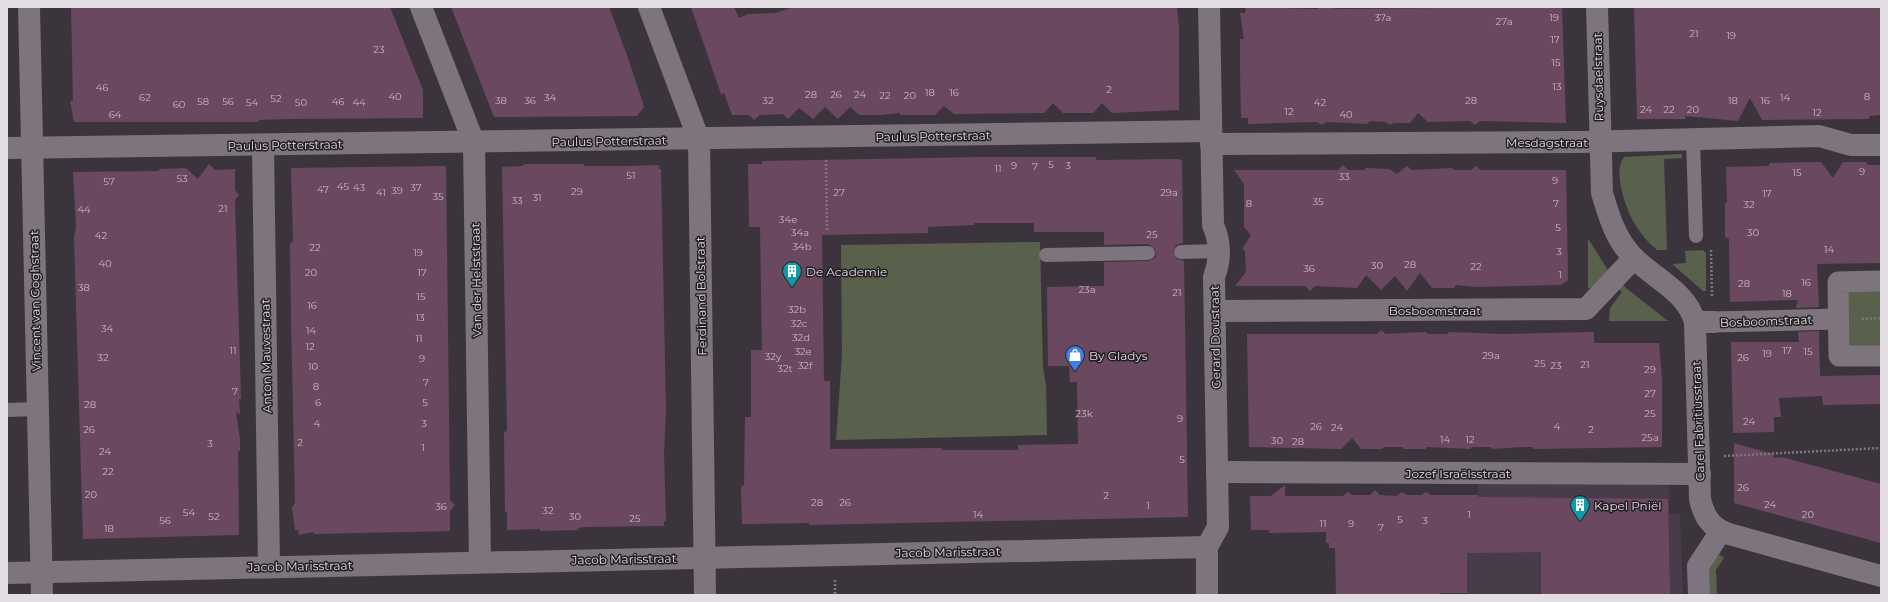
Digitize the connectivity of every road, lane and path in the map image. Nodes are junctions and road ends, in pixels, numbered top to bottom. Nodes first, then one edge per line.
1 (29, 7) edge
2 (421, 7) edge
3 (649, 7) edge
4 (1209, 7) edge
5 (1597, 7) edge
6 (1211, 137) junction
7 (825, 138) junction
8 (1693, 139) junction
9 (699, 140) junction
10 (1600, 141) junction
11 (474, 143) junction
12 (1881, 145) edge
13 (264, 146) junction
14 (7, 148) edge
15 (32, 148) junction
16 (827, 232) dead end
17 (1696, 236) joint
18 (1219, 251) junction
19 (1181, 252) dead end
20 (1148, 253) dead end
21 (1046, 255) dead end
22 (1634, 258) junction
23 (1881, 281) edge
24 (1215, 311) junction
25 (1707, 316) junction
26 (1838, 319) junction
27 (1881, 356) edge
28 (38, 409) junction
29 (7, 410) edge
30 (1881, 448) edge
31 (1717, 456) dead end
32 (1217, 472) junction
33 (1700, 474) junction
34 (1721, 531) junction
35 (1207, 547) junction
36 (705, 557) junction
37 (480, 562) junction
38 (269, 567) junction
39 (42, 572) junction
40 (7, 573) edge
41 (1881, 576) edge
42 (42, 595) edge
43 (706, 595) edge
44 (1207, 595) edge
45 (1699, 595) edge

1 - 15 street, Vincent van Goghstraat
2 - 11 street, Van der Helststraat
3 - 9 street, Ferdinand Bolstraat
4 - 6 street, Gerard Doustraat
5 - 10 street, Ruysdaelstraat
6 - 7 street, Paulus Potterstraat
6 - 10 street, Mesdagstraat
6 - 18 street, Gerard Doustraat
7 - 9 street, Paulus Potterstraat
7 - 16 path
8 - 10 street, Mesdagstraat
8 - 12 street, Mesdagstraat
8 - 17 lane
9 - 11 street, Paulus Potterstraat
9 - 36 street, Ferdinand Bolstraat
10 - 22 street, Ruysdaelstraat
11 - 13 street, Paulus Potterstraat
11 - 37 street, Van der Helststraat
13 - 15 street, Paulus Potterstraat
13 - 38 street, Anton Mauvestraat
14 - 15 street, Paulus Potterstraat
15 - 28 street, Vincent van Goghstraat
17 - 25 path
18 - 19 lane
18 - 24 street, Gerard Doustraat
20 - 21 lane
22 - 24 street, Bosboomstraat
22 - 25 street, Carel Fabritiusstraat
23 - 26 street
24 - 32 street, Gerard Doustraat
25 - 26 street, Bosboomstraat
25 - 33 street, Carel Fabritiusstraat
26 - 27 street
28 - 29 lane
28 - 39 street, Vincent van Goghstraat
30 - 31 path
32 - 33 street, Jozef Israëlsstraat
32 - 35 street, Gerard Doustraat
33 - 34 street, Carel Fabritiusstraat
34 - 41 street
34 - 45 street
35 - 36 street, Jacob Marisstraat
35 - 44 street
36 - 37 street, Jacob Marisstraat
36 - 43 street, Ferdinand Bolstraat
37 - 38 street, Jacob Marisstraat
38 - 39 street, Jacob Marisstraat
39 - 40 street, Jacob Marisstraat
39 - 42 street, Vincent van Goghstraat

